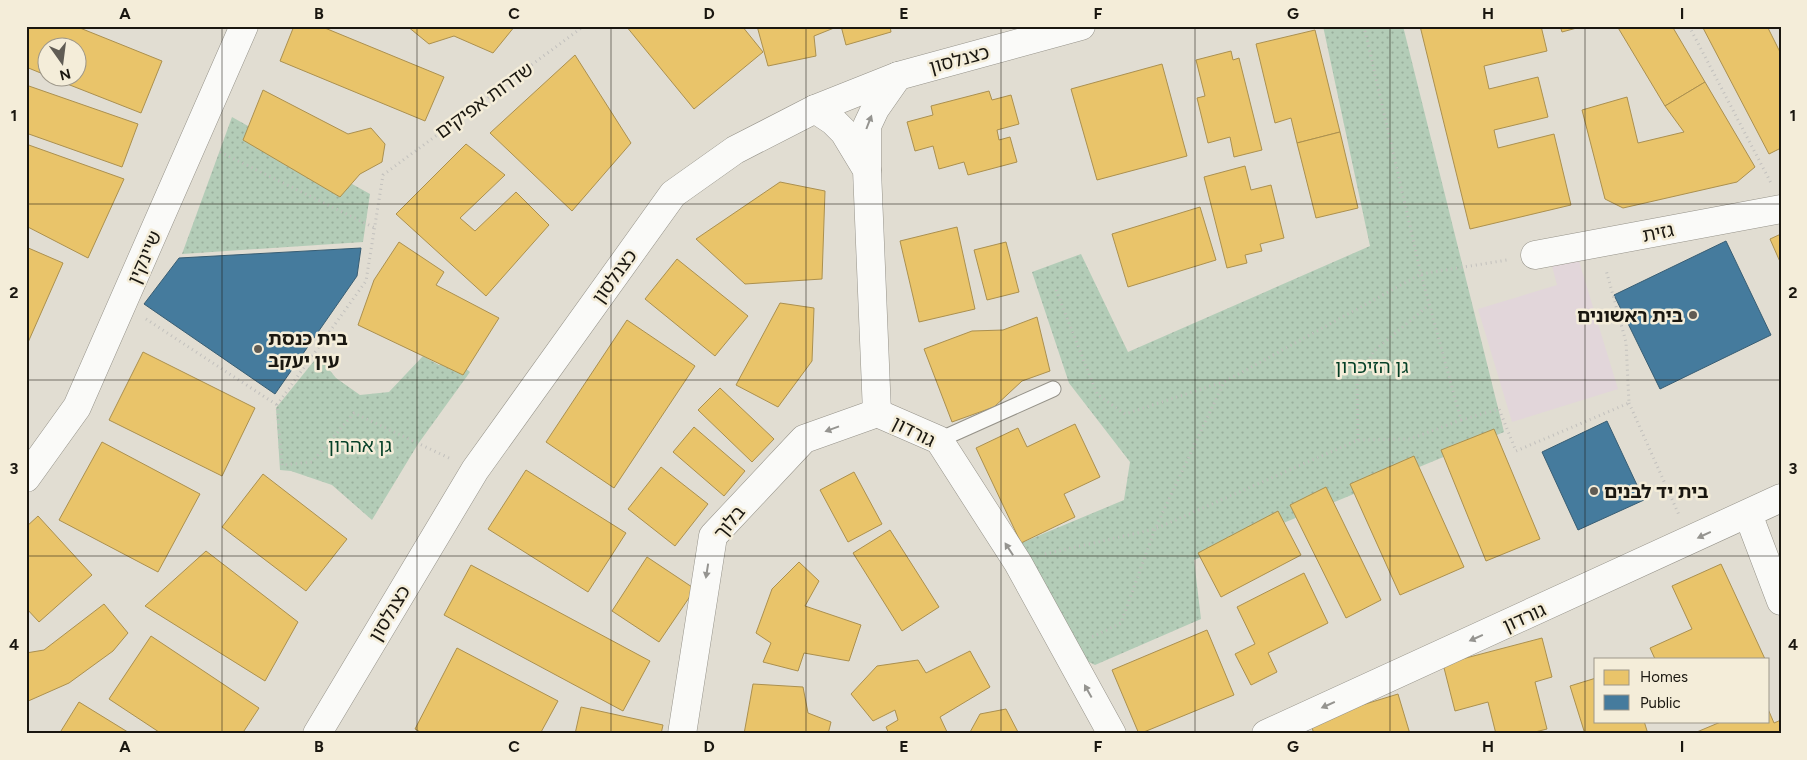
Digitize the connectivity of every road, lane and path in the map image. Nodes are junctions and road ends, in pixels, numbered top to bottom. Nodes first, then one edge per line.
1 (244, 26) edge
2 (584, 26) edge
3 (1081, 26) edge
4 (1364, 26) edge
5 (1689, 26) edge
6 (898, 76) junction
7 (815, 109) junction
8 (195, 140) junction
9 (867, 170) junction
10 (1776, 197) edge
11 (374, 228) junction
12 (1599, 243) junction
13 (1535, 255) joint
14 (1421, 274) junction
15 (1056, 290) dead end
16 (123, 304) junction
17 (1429, 305) junction
18 (1224, 382) junction
19 (1053, 389) dead end
20 (1629, 403) junction
21 (277, 405) junction
22 (878, 413) junction
23 (1461, 420) junction
24 (939, 440) junction
25 (1358, 440) junction
26 (475, 470) junction
27 (26, 478) edge
28 (1781, 498) edge
29 (1748, 514) junction
30 (1155, 530) junction
31 (1690, 541) junction
32 (1018, 563) junction
33 (1781, 601) edge
34 (1065, 650) junction
35 (317, 734) edge
36 (682, 734) edge
37 (1112, 734) edge
38 (1266, 734) edge

1 - 8 street, שיינקין
2 - 11 path, שדרות אפיקים
3 - 6 street, כצנלסון
4 - 14 path
5 - 10 path
6 - 7 street, כצנלסון
9 -> 6 street
7 - 9 street, גורדון
7 - 26 street, כצנלסון
8 - 11 path
8 - 16 street, שיינקין
9 - 22 street, גורדון
10 - 12 street, גזית
11 - 21 path
12 - 13 street, גזית
12 - 20 path
13 - 14 path
14 - 17 path
14 - 18 path
15 - 18 path
16 - 21 path
16 - 27 street, שיינקין
17 - 23 path
17 - 25 path
18 - 30 path
19 - 24 lane
20 - 23 path
20 - 31 path
21 - 26 path
22 - 24 street, גורדון
22 -> 36 street, בלוך
23 - 25 path
32 -> 24 street, גורדון
25 - 30 path
26 - 35 street, כצנלסון
28 - 29 street, גורדון
29 -> 31 street, גורדון
29 - 33 street
30 - 32 path
30 - 34 path
31 -> 38 street, גורדון
32 - 34 street, גורדון
37 -> 34 street, גורדון

